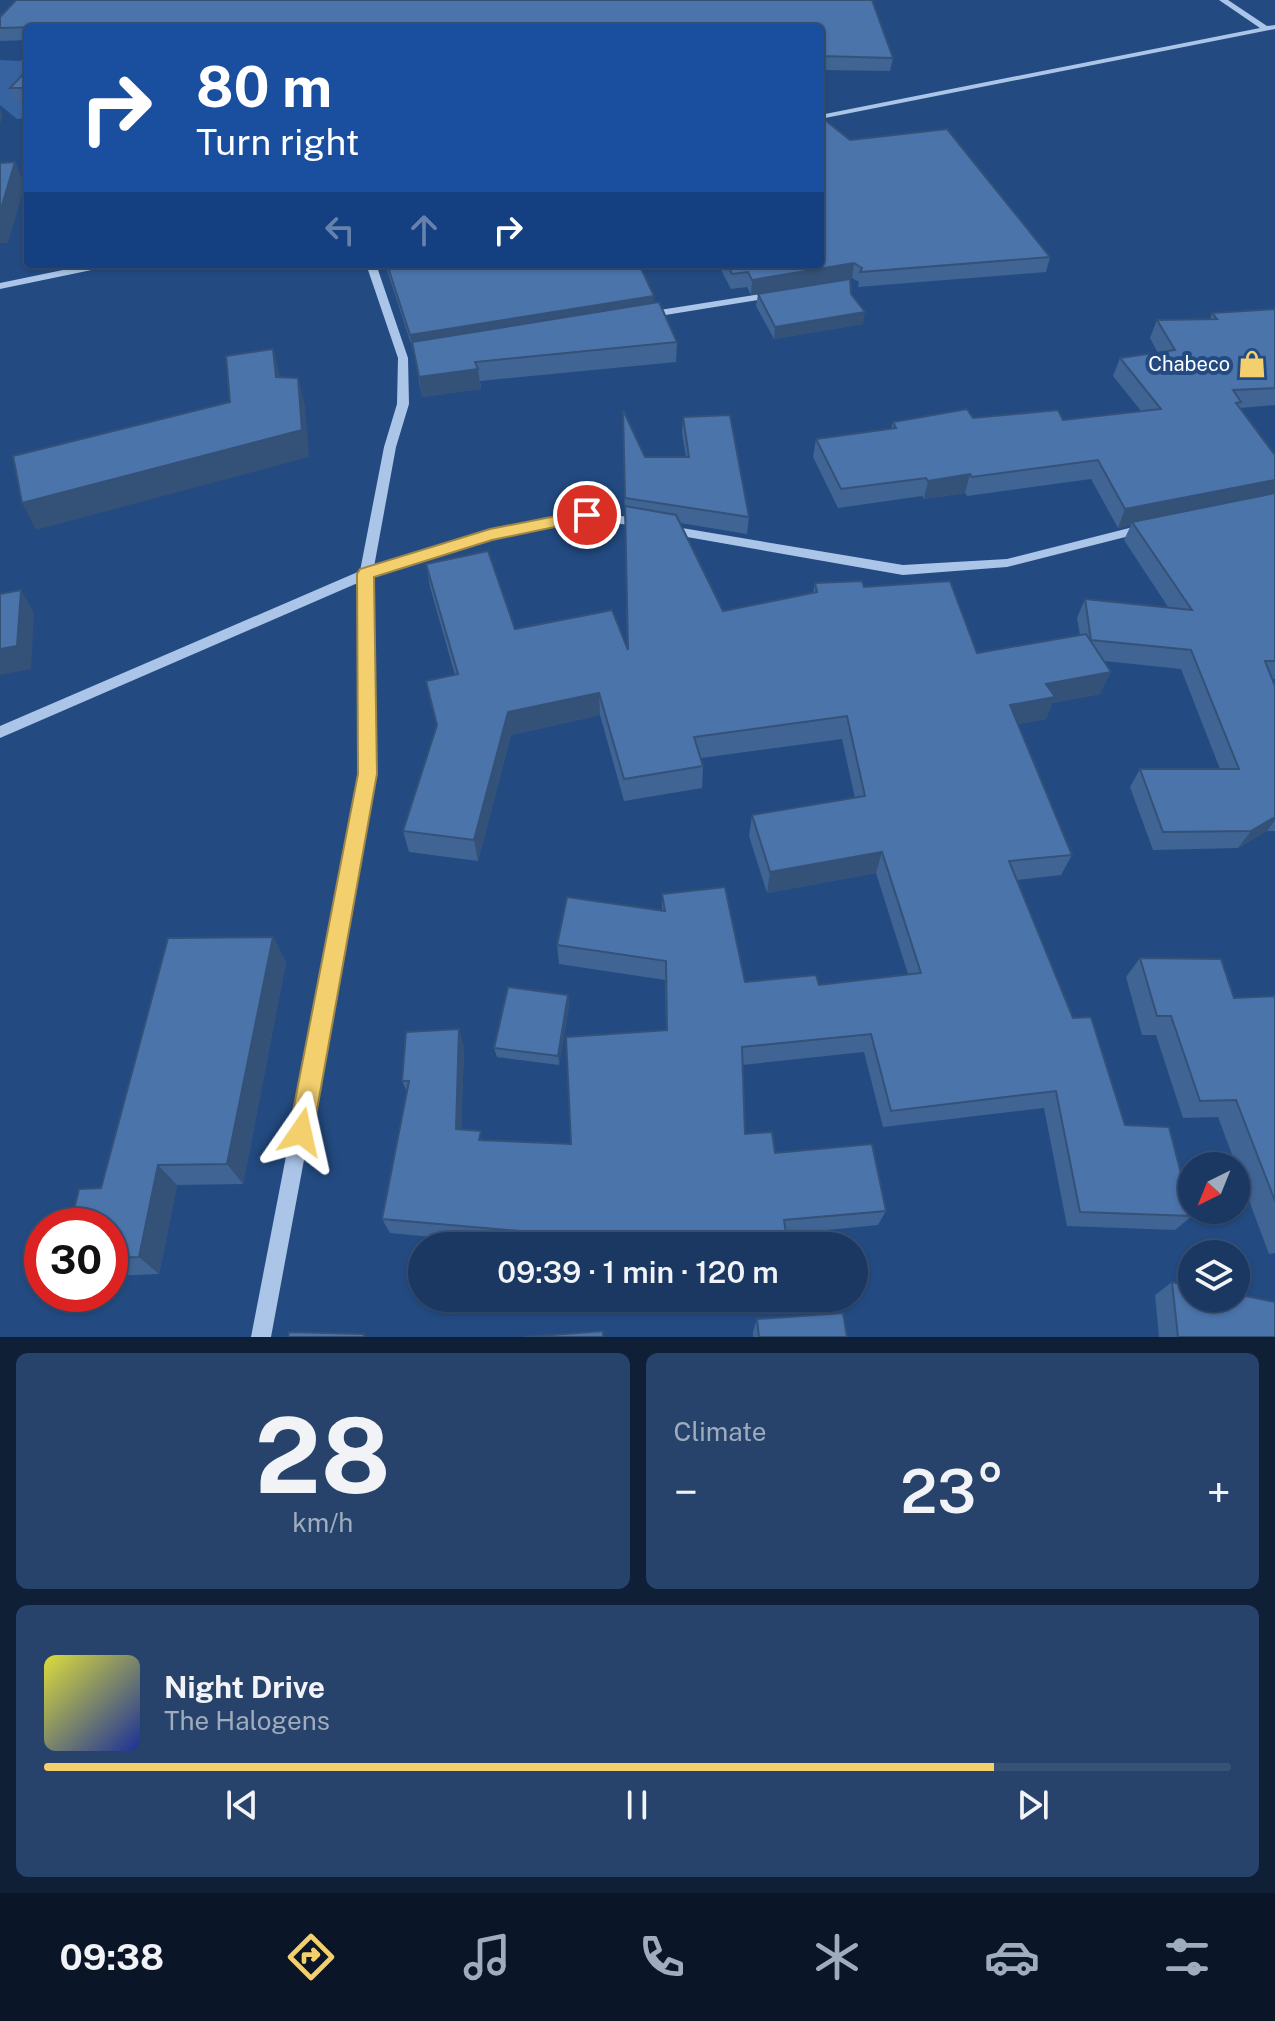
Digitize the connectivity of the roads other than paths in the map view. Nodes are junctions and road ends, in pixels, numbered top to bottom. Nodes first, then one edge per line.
1 (1223, 0) edge
2 (1263, 27) junction
3 (1275, 27) edge
4 (1275, 36) edge
5 (824, 116) edge
6 (87, 268) edge
7 (372, 268) edge
8 (0, 286) edge
9 (793, 292) edge
10 (629, 319) edge
11 (418, 355) edge
12 (403, 358) junction
13 (1165, 523) edge
14 (366, 574) junction
15 (0, 732) edge
16 (261, 1337) edge

1 - 2 street
2 - 3 street
2 - 4 street
2 - 5 street
6 - 8 street
7 - 12 street
9 - 10 street
11 - 12 street
12 - 14 street
13 - 14 street
14 - 15 street
14 - 16 street

